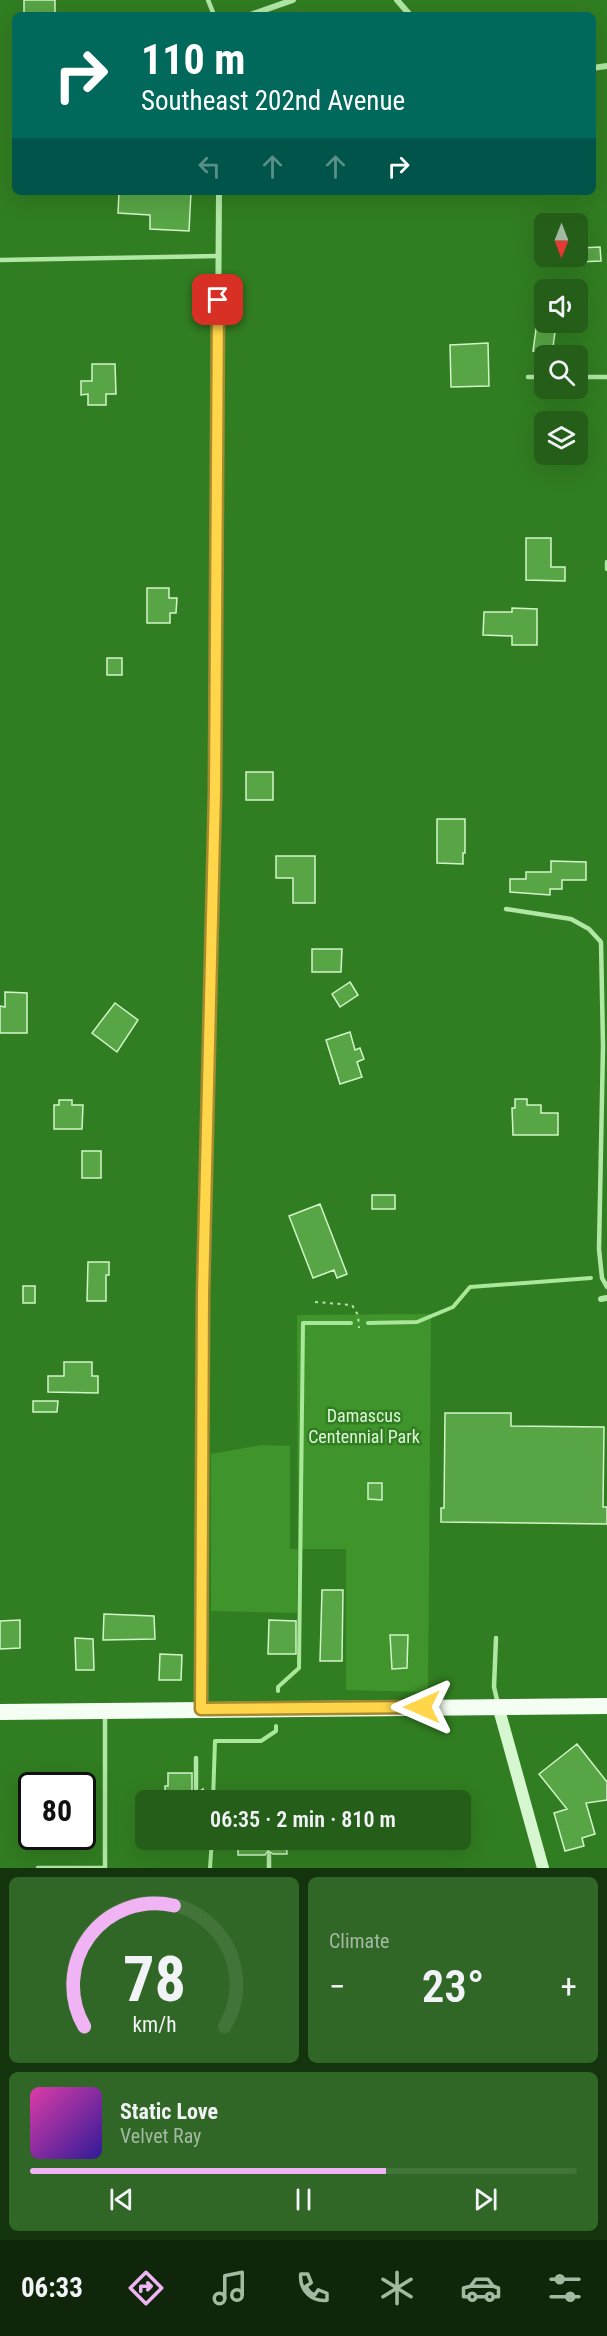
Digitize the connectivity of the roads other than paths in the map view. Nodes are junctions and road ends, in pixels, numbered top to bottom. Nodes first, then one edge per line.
1 (293, 0) edge
2 (397, 0) edge
3 (259, 12) edge
4 (407, 12) edge
5 (219, 195) edge
6 (219, 256) junction
7 (0, 260) edge
8 (528, 377) dead end
9 (534, 377) edge
10 (588, 377) edge
11 (607, 377) edge
12 (607, 562) edge
13 (607, 569) edge
14 (506, 909) dead end
15 (607, 1287) edge
16 (496, 1638) dead end
17 (498, 1706) junction
18 (607, 1706) edge
19 (201, 1709) junction
20 (105, 1710) junction
21 (0, 1712) edge
22 (196, 1758) dead end
23 (196, 1790) dead end
24 (268, 1855) dead end
25 (38, 1868) edge
26 (269, 1868) edge
27 (543, 1868) edge

1 - 3 street
2 - 4 street
5 - 6 street
6 - 7 lane
6 - 19 street
8 - 9 lane
10 - 11 lane
12 - 13 lane
14 - 15 lane
16 - 17 lane
17 - 18 highway
17 - 19 highway
17 - 27 main road
19 - 20 highway
20 - 21 highway
20 - 25 lane
22 - 23 lane
24 - 26 lane

